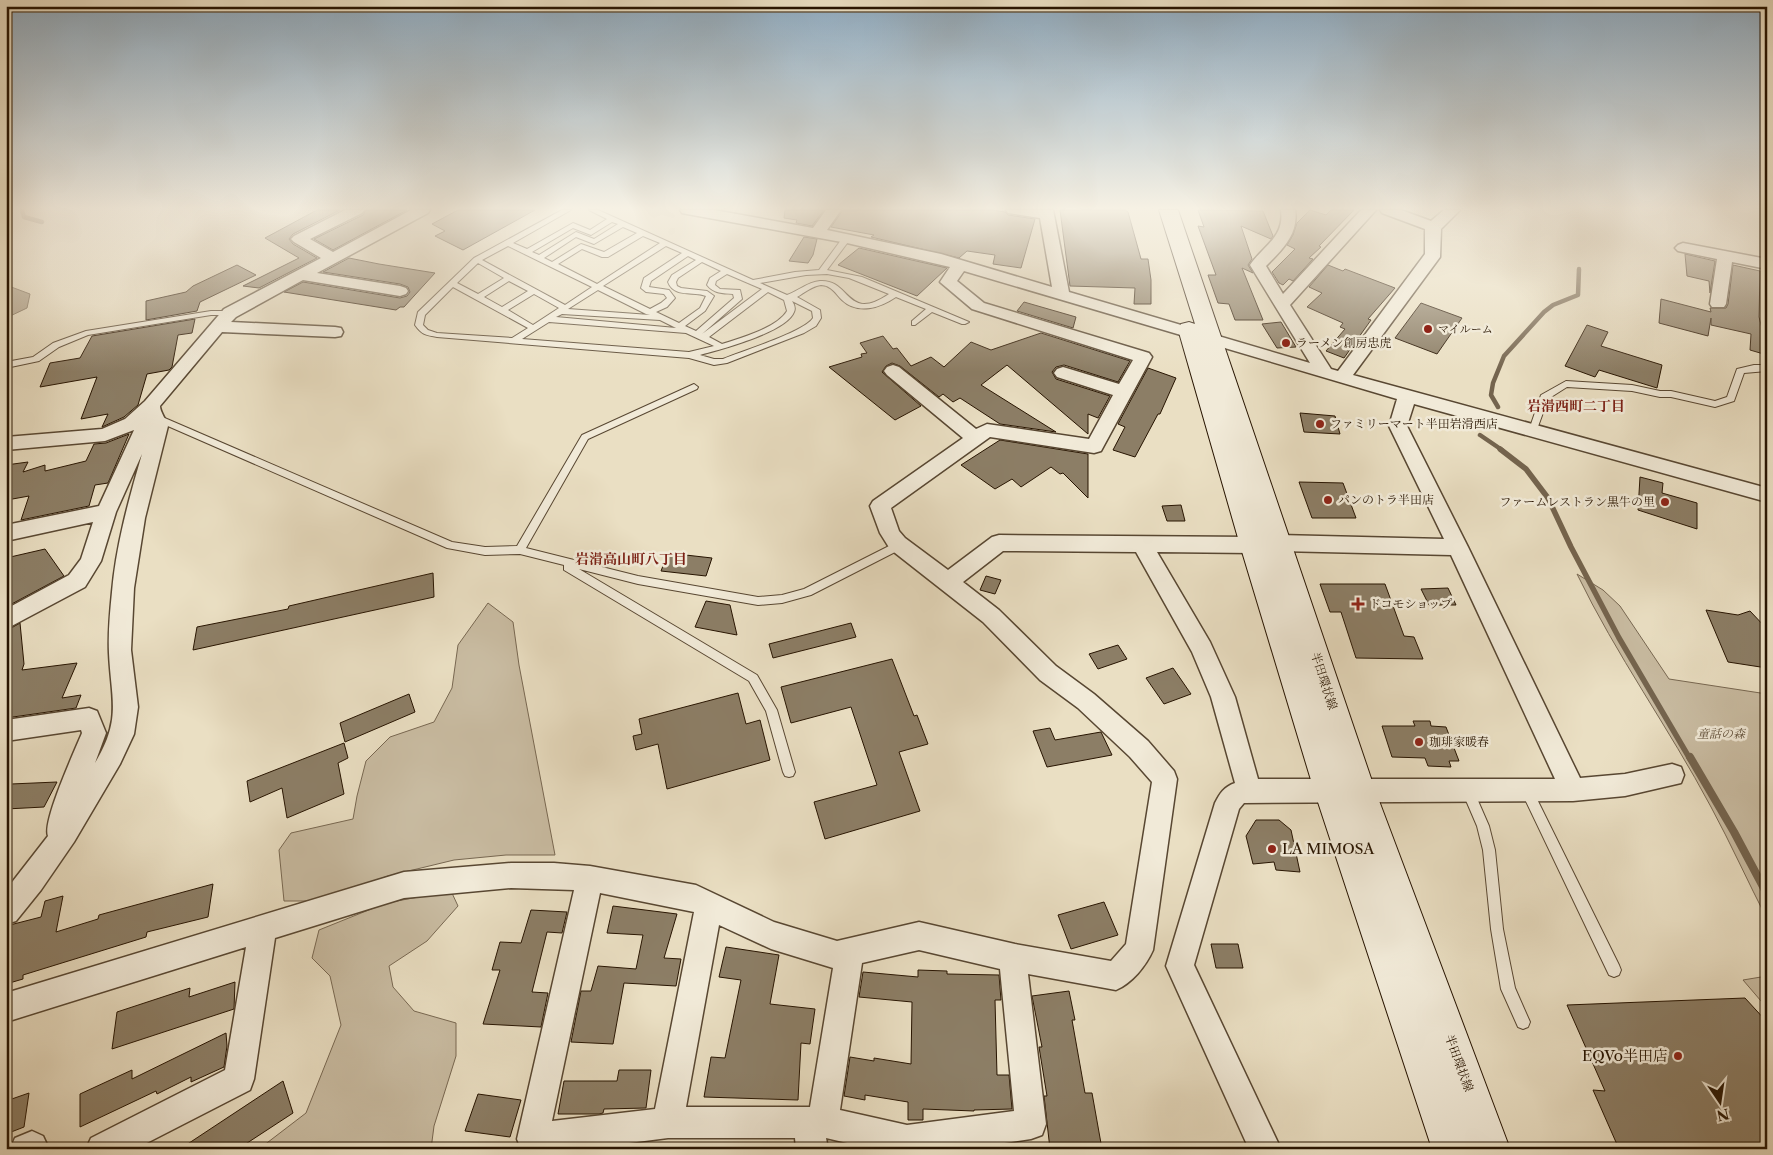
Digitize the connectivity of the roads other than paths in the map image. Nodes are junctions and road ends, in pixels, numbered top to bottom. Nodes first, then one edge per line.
1 (321, 264) edge
2 (473, 264) edge
3 (484, 264) edge
4 (633, 264) edge
5 (671, 264) edge
6 (695, 264) edge
7 (710, 264) edge
8 (828, 264) edge
9 (960, 264) joint
10 (1056, 264) edge
11 (1172, 264) edge
12 (1182, 264) edge
13 (1259, 264) edge
14 (1319, 264) edge
15 (1427, 264) edge
16 (1724, 264) edge
17 (552, 265) edge
18 (726, 271) junction
19 (822, 272) junction
20 (300, 275) junction
21 (508, 278) junction
22 (751, 282) junction
23 (453, 284) junction
24 (597, 287) junction
25 (767, 289) junction
26 (400, 291) dead end
27 (534, 291) junction
28 (895, 294) junction
29 (1062, 295) junction
30 (479, 298) junction
31 (789, 298) junction
32 (1079, 301) junction
33 (1282, 304) junction
34 (1718, 304) dead end
35 (562, 309) junction
36 (931, 309) junction
37 (503, 310) junction
38 (649, 312) junction
39 (230, 313) junction
40 (663, 318) junction
41 (548, 319) junction
42 (965, 322) dead end
43 (915, 323) dead end
44 (218, 326) junction
45 (680, 326) junction
46 (533, 328) junction
47 (1058, 330) junction
48 (335, 332) dead end
49 (697, 334) junction
50 (1200, 337) junction
51 (514, 341) junction
52 (722, 347) junction
53 (689, 355) junction
54 (6, 365) edge
55 (1767, 368) edge
56 (893, 371) dead end
57 (1063, 373) dead end
58 (1325, 373) junction
59 (1342, 378) junction
60 (694, 387) dead end
61 (1124, 392) junction
62 (1407, 395) junction
63 (153, 412) junction
64 (1532, 430) junction
65 (975, 438) junction
66 (6, 444) edge
67 (1767, 495) edge
68 (106, 512) junction
69 (6, 533) edge
70 (1142, 544) junction
71 (1266, 544) junction
72 (898, 546) junction
73 (1458, 547) junction
74 (520, 550) junction
75 (559, 561) junction
76 (948, 581) junction
77 (6, 620) edge
78 (6, 731) edge
79 (789, 772) dead end
80 (1672, 775) dead end
81 (1249, 790) junction
82 (1330, 790) junction
83 (1359, 790) junction
84 (1468, 790) junction
85 (1527, 790) junction
86 (1573, 790) junction
87 (53, 854) junction
88 (590, 879) junction
89 (709, 906) junction
90 (6, 911) edge
91 (263, 928) junction
92 (850, 951) junction
93 (1014, 958) junction
94 (1614, 970) dead end
95 (6, 1008) edge
96 (1523, 1022) dead end
97 (668, 1123) junction
98 (814, 1131) edge
99 (898, 1144) edge
100 (26, 1149) edge
101 (33, 1149) edge
102 (102, 1149) edge
103 (1265, 1149) edge
104 (1452, 1149) edge
105 (1490, 1149) edge

1 - 20 street
2 - 23 lane
3 - 21 lane
4 - 24 lane
5 - 38 lane
6 - 45 lane
7 - 18 lane
8 - 19 lane
9 - 29 street
9 - 47 street
10 - 29 street
11 - 50 main road, 半田環状線
12 - 50 main road, 半田環状線
13 - 33 street
14 - 33 street
15 - 59 street
16 - 34 street
17 - 24 lane
18 - 22 lane
18 - 49 lane
19 - 22 lane
19 - 28 lane
20 - 26 street
20 - 39 street
21 - 27 lane
21 - 30 lane
22 - 25 lane
23 - 30 lane
23 - 51 lane
24 - 35 lane
24 - 38 lane
25 - 31 lane
25 - 49 lane
27 - 35 lane
27 - 37 lane
28 - 31 lane
28 - 36 lane
29 - 32 street
30 - 37 lane
31 - 52 lane
31 - 53 lane
32 - 47 street
32 - 50 street
33 - 58 street
35 - 40 lane
35 - 41 lane
36 - 42 lane
36 - 43 lane
37 - 46 lane
38 - 40 lane
39 - 44 street
39 - 54 lane
40 - 45 lane
41 - 46 lane
41 - 49 lane
44 - 48 street
44 - 63 street
45 - 49 lane
46 - 51 lane
47 - 61 street
49 - 52 lane
50 - 58 street
50 - 71 main road, 半田環状線
51 - 53 lane
52 - 53 lane
55 - 64 lane
56 - 65 street
57 - 61 street
58 - 59 street
59 - 62 street
60 - 74 lane
61 - 65 street
62 - 64 street
62 - 73 street
63 - 66 street
63 - 68 street
63 - 74 lane
63 - 87 street
64 - 67 street
65 - 72 street
68 - 69 street
68 - 77 street
70 - 71 street
70 - 76 street
70 - 81 street
71 - 73 street
71 - 82 main road, 半田環状線
71 - 83 main road, 半田環状線
72 - 75 lane
72 - 76 street
73 - 86 street
74 - 75 lane
75 - 79 lane
76 - 93 street
78 - 87 street
80 - 86 street
81 - 82 street
81 - 103 street
82 - 83 street
82 - 104 main road, 半田環状線
83 - 84 street
83 - 105 main road, 半田環状線
84 - 85 street
84 - 96 lane
85 - 86 street
85 - 94 lane
87 - 90 street
88 - 89 street
88 - 91 street
88 - 97 street
89 - 92 street
89 - 97 street
91 - 95 street
91 - 102 street
92 - 93 street
92 - 98 street
93 - 99 street
97 - 98 street
98 - 99 street
100 - 101 street

